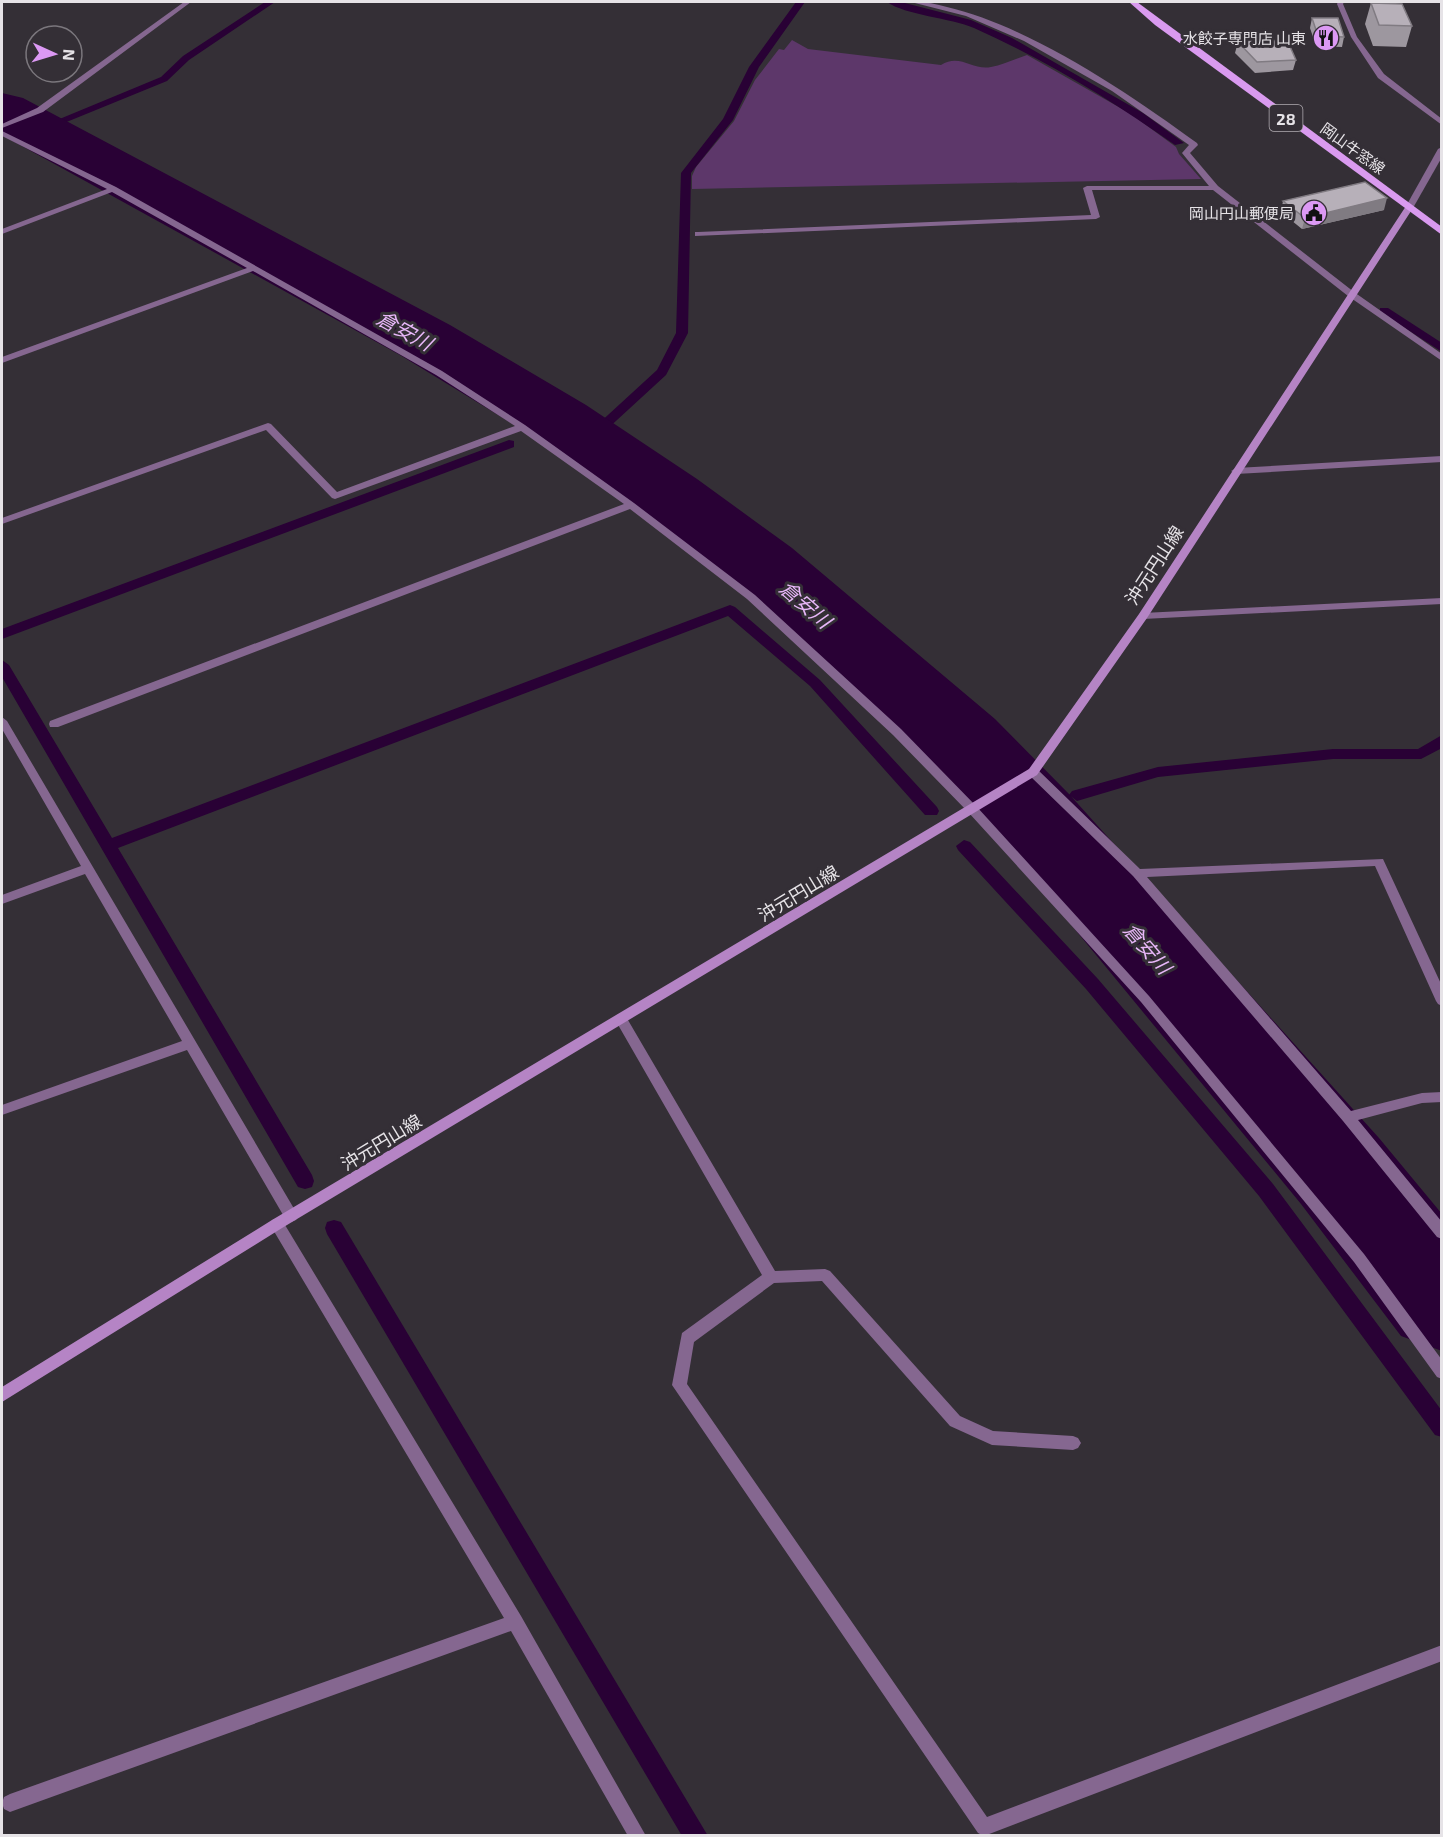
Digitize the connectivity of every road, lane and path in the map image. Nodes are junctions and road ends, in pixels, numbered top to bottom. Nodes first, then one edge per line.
1 (188, 2) edge
2 (914, 2) edge
3 (1133, 2) edge
4 (1341, 2) edge
5 (1442, 123) edge
6 (2, 126) edge
7 (2, 133) edge
8 (1442, 149) edge
9 (1215, 188) junction
10 (113, 189) junction
11 (1409, 208) junction
12 (2, 232) edge
13 (1442, 232) edge
14 (698, 234) dead end
15 (251, 269) junction
16 (1351, 294) junction
17 (1442, 358) edge
18 (2, 360) edge
19 (522, 427) junction
20 (1442, 459) edge
21 (1236, 471) junction
22 (631, 505) junction
23 (2, 521) edge
24 (1442, 601) edge
25 (1143, 616) junction
26 (2, 721) edge
27 (54, 724) dead end
28 (1029, 775) junction
29 (973, 810) junction
30 (88, 868) junction
31 (1137, 873) junction
32 (2, 900) edge
33 (1442, 1001) edge
34 (621, 1019) junction
35 (191, 1043) junction
36 (1442, 1097) edge
37 (2, 1110) edge
38 (1348, 1117) junction
39 (284, 1220) junction
40 (1442, 1233) edge
41 (771, 1277) junction
42 (1442, 1372) edge
43 (2, 1395) edge
44 (1072, 1443) dead end
45 (515, 1622) junction
46 (1442, 1653) edge
47 (10, 1803) dead end
48 (638, 1836) edge

1 - 6 street
2 - 9 street
3 - 11 main road, 岡山牛窓線 / 28
4 - 5 street
7 - 10 street
8 - 11 street
9 - 14 street
9 - 16 street
10 - 12 street
10 - 15 street
11 - 13 main road, 岡山牛窓線 / 28
11 - 16 main road, 沖元円山線
15 - 18 street
15 - 19 street
16 - 17 street
16 - 21 main road, 沖元円山線
19 - 22 street
19 - 23 street
20 - 21 street
21 - 25 main road, 沖元円山線
22 - 27 street
22 - 29 street
24 - 25 street
25 - 28 main road, 沖元円山線
26 - 30 street
28 - 29 main road, 沖元円山線
28 - 31 street
29 - 34 main road, 沖元円山線
29 - 42 street
30 - 32 street
30 - 35 street
31 - 33 street
31 - 38 street
34 - 39 main road, 沖元円山線
34 - 41 street
35 - 37 street
35 - 39 street
36 - 38 street
38 - 40 street
39 - 43 main road, 沖元円山線
39 - 45 street
41 - 44 street
41 - 46 street
45 - 47 street
45 - 48 street

